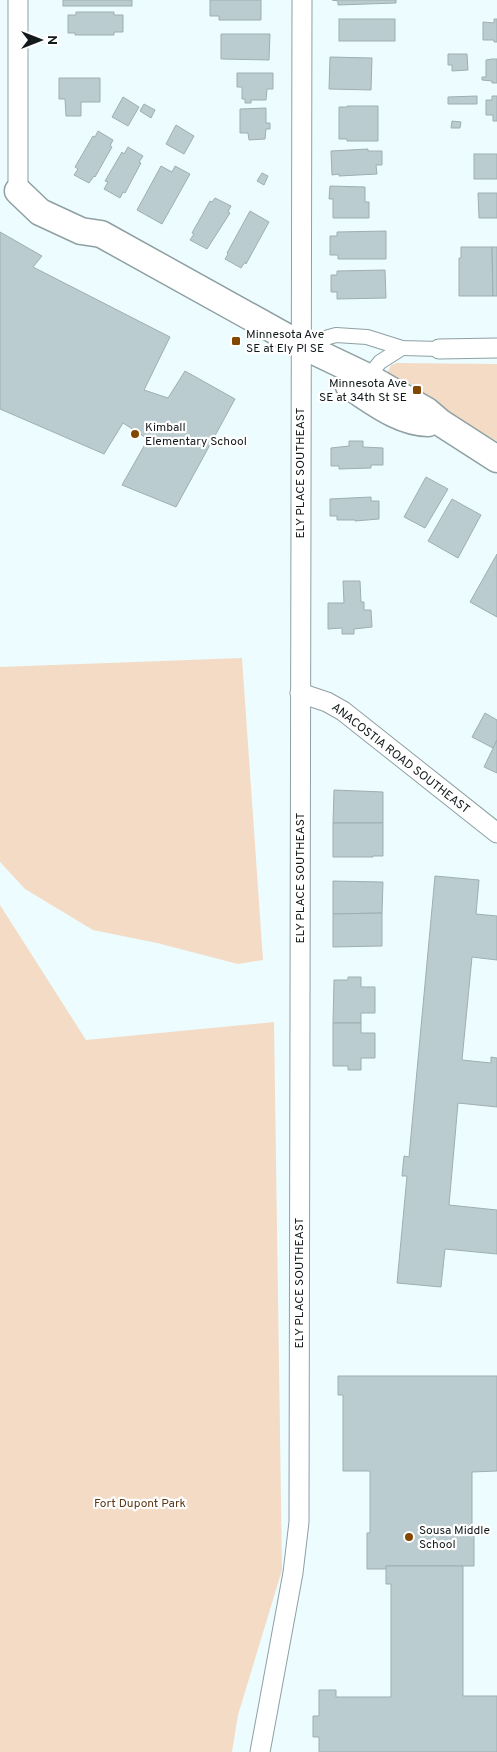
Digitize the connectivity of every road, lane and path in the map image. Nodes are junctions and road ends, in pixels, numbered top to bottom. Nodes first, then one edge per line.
1 (18, 0) edge
2 (302, 0) edge
3 (9, 186) edge
4 (301, 345) junction
5 (402, 348) junction
6 (497, 348) edge
7 (439, 349) joint
8 (368, 377) junction
9 (441, 423) junction
10 (497, 459) edge
11 (300, 693) junction
12 (497, 832) edge
13 (260, 1752) edge

1 - 3 street
2 - 4 street, ELY PLACE SOUTHEAST
3 - 4 main road
4 - 5 street
4 - 8 main road
4 - 9 main road
4 - 11 street, ELY PLACE SOUTHEAST
5 - 7 street
5 - 8 street
6 - 7 street
8 - 9 main road
9 - 10 main road
11 - 12 street, ANACOSTIA ROAD SOUTHEAST
11 - 13 street, ELY PLACE SOUTHEAST

